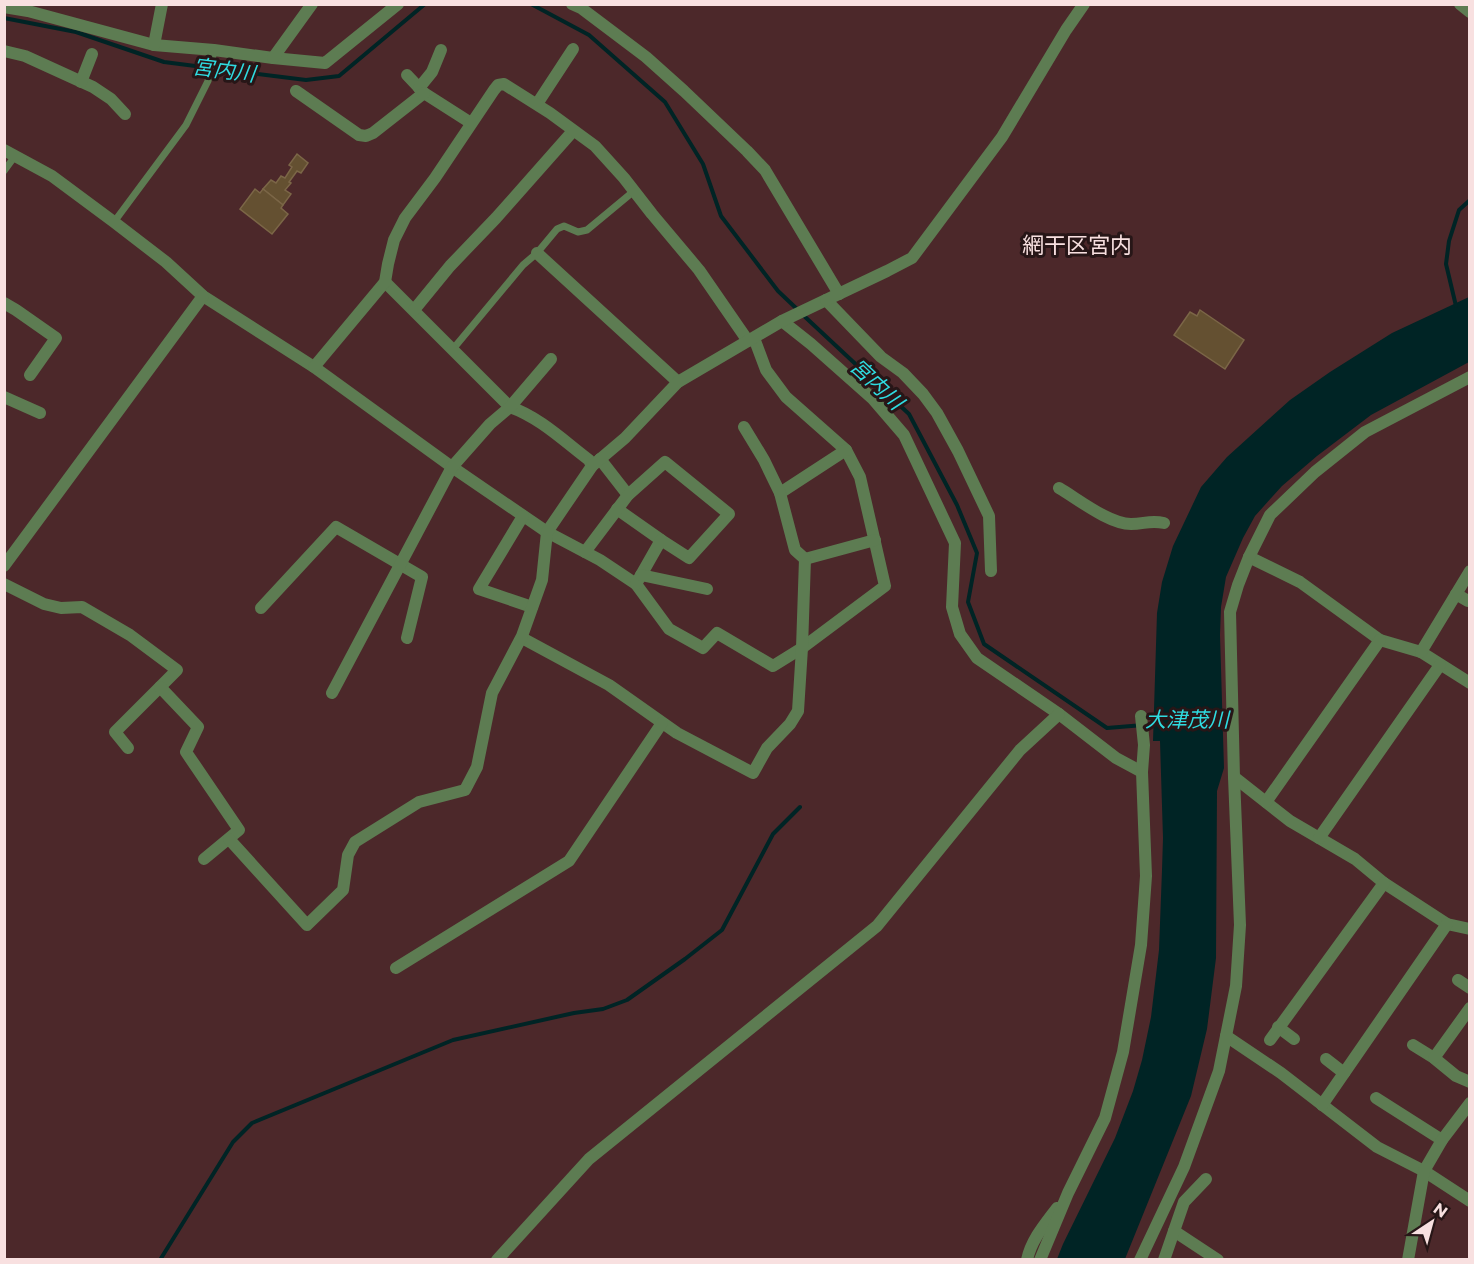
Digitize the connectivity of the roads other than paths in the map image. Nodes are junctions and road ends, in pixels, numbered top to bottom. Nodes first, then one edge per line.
1 (162, 4) edge
2 (312, 4) edge
3 (398, 4) edge
4 (572, 4) edge
5 (1084, 4) edge
6 (1460, 4) edge
7 (4, 7) edge
8 (1470, 12) edge
9 (154, 45) junction
10 (573, 49) dead end
11 (214, 50) junction
12 (441, 50) dead end
13 (4, 51) edge
14 (92, 54) dead end
15 (273, 58) junction
16 (407, 75) dead end
17 (81, 82) junction
18 (296, 91) dead end
19 (421, 91) junction
20 (537, 104) junction
21 (125, 114) dead end
22 (471, 123) junction
23 (573, 131) junction
24 (10, 153) edge
25 (4, 171) edge
26 (634, 191) junction
27 (114, 222) junction
28 (537, 253) junction
29 (386, 282) junction
30 (839, 294) junction
31 (203, 296) junction
32 (826, 300) junction
33 (4, 303) edge
34 (414, 310) junction
35 (782, 321) junction
36 (751, 340) junction
37 (453, 349) junction
38 (551, 359) dead end
39 (314, 367) junction
40 (30, 375) dead end
41 (1470, 377) edge
42 (678, 382) junction
43 (4, 397) edge
44 (510, 407) junction
45 (40, 413) dead end
46 (744, 427) dead end
47 (846, 450) junction
48 (596, 463) junction
49 (452, 467) junction
50 (1059, 488) dead end
51 (780, 493) junction
52 (628, 495) junction
53 (617, 509) junction
54 (523, 516) junction
55 (1164, 524) dead end
56 (547, 532) junction
57 (661, 540) junction
58 (875, 540) junction
59 (585, 552) junction
60 (1249, 557) junction
61 (805, 559) junction
62 (401, 563) junction
63 (5, 564) edge
64 (991, 571) dead end
65 (1470, 571) edge
66 (638, 580) junction
67 (4, 584) edge
68 (707, 589) dead end
69 (1456, 594) junction
70 (1468, 601) dead end
71 (261, 608) dead end
72 (532, 608) junction
73 (407, 638) dead end
74 (522, 638) junction
75 (1380, 640) junction
76 (802, 648) junction
77 (1421, 652) junction
78 (1440, 665) junction
79 (1470, 683) edge
80 (160, 687) junction
81 (333, 693) dead end
82 (1059, 714) junction
83 (1142, 716) dead end
84 (662, 723) junction
85 (128, 748) dead end
86 (1142, 772) junction
87 (1234, 777) junction
88 (1266, 802) junction
89 (1318, 838) junction
90 (229, 839) junction
91 (204, 859) dead end
92 (1384, 883) junction
93 (1447, 924) junction
94 (1470, 929) edge
95 (396, 968) dead end
96 (1458, 980) dead end
97 (1470, 988) edge
98 (1470, 1008) edge
99 (1278, 1027) junction
100 (1226, 1036) junction
101 (1294, 1039) dead end
102 (1270, 1040) dead end
103 (1413, 1045) dead end
104 (1434, 1058) junction
105 (1326, 1059) dead end
106 (1344, 1073) junction
107 (1470, 1082) edge
108 (1376, 1098) dead end
109 (1470, 1103) edge
110 (1322, 1105) junction
111 (1442, 1140) junction
112 (1424, 1171) junction
113 (1206, 1179) dead end
114 (1068, 1193) junction
115 (1470, 1201) edge
116 (1174, 1231) junction
117 (497, 1260) edge
118 (1027, 1260) edge
119 (1040, 1260) edge
120 (1140, 1260) edge
121 (1164, 1260) edge
122 (1218, 1260) edge
123 (1408, 1260) edge

1 - 9 street
2 - 15 street
3 - 15 street
4 - 30 street
5 - 30 street
6 - 8 street
7 - 9 street
9 - 11 street
10 - 20 street
11 - 15 street
11 - 27 lane
12 - 19 street
13 - 17 street
14 - 17 street
16 - 19 street
17 - 21 street
18 - 19 street
19 - 22 street
20 - 22 street
20 - 23 street
22 - 29 street
23 - 26 street
23 - 34 street
24 - 25 lane
24 - 27 street
26 - 28 lane
26 - 36 street
27 - 31 street
28 - 37 lane
28 - 42 street
29 - 34 street
29 - 39 street
30 - 32 street
31 - 39 street
31 - 63 street
32 - 35 street
32 - 64 street
33 - 40 street
34 - 37 street
35 - 36 street
35 - 82 street
36 - 42 street
36 - 47 street
37 - 44 street
38 - 44 street
39 - 49 street
41 - 60 street
42 - 48 street
43 - 45 street
44 - 48 street
44 - 49 street
46 - 51 street
47 - 51 street
47 - 58 street
48 - 52 street
48 - 56 street
49 - 54 street
49 - 62 street
50 - 55 street
51 - 61 street
52 - 53 street
52 - 57 street
53 - 57 street
53 - 59 street
54 - 56 street
54 - 72 street
56 - 59 street
56 - 72 street
57 - 66 street
58 - 61 street
58 - 76 street
59 - 66 street
60 - 75 street
60 - 87 street
61 - 76 street
62 - 71 street
62 - 73 street
62 - 81 street
65 - 69 street
66 - 68 street
66 - 76 street
67 - 80 street
69 - 70 street
69 - 77 street
72 - 74 street
74 - 84 street
74 - 90 street
75 - 77 street
75 - 88 street
76 - 84 street
77 - 78 street
78 - 79 street
78 - 89 street
80 - 85 street
80 - 90 street
82 - 86 street
82 - 117 street
83 - 86 street
84 - 95 street
86 - 114 street
87 - 88 street
87 - 100 street
88 - 89 street
89 - 92 street
90 - 91 street
92 - 93 street
92 - 99 street
93 - 94 street
93 - 106 street
96 - 97 street
98 - 104 street
99 - 101 street
99 - 102 street
100 - 110 street
100 - 120 street
103 - 104 street
104 - 107 street
105 - 106 street
106 - 110 street
108 - 111 street
109 - 111 street
110 - 112 street
111 - 112 street
112 - 115 street
112 - 123 street
113 - 116 street
114 - 118 street
114 - 119 street
116 - 121 street
116 - 122 street

